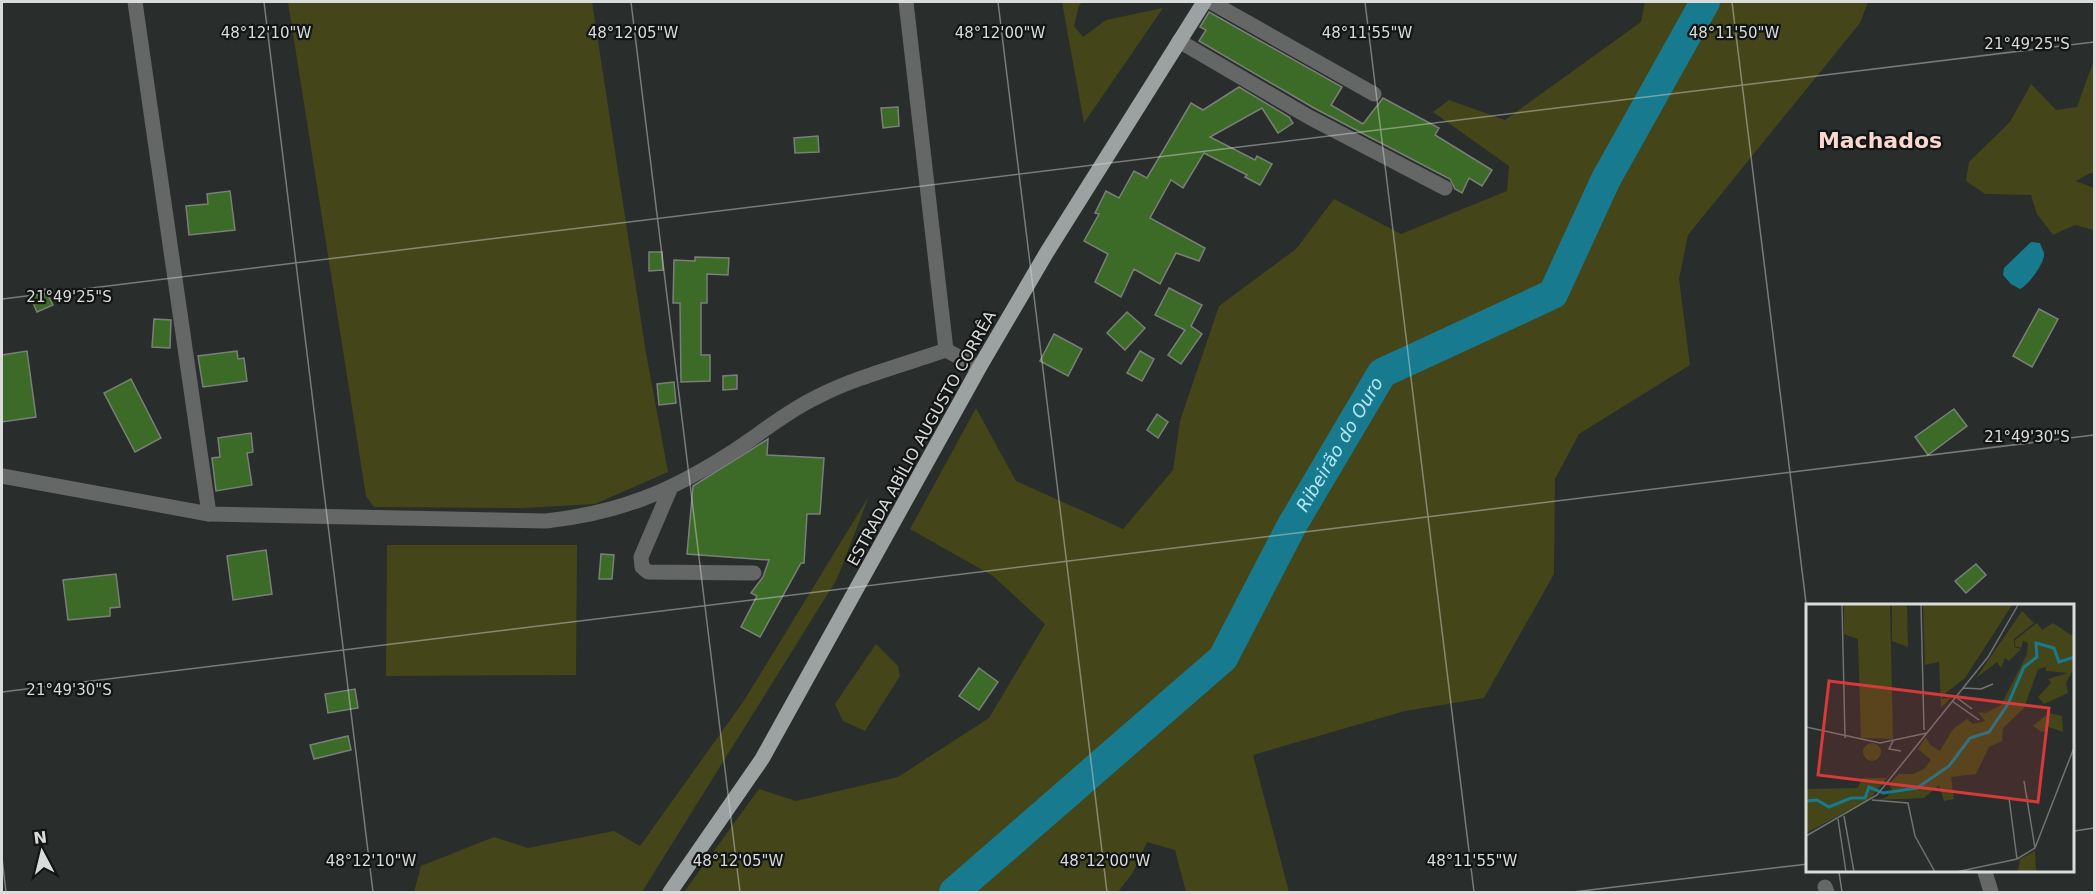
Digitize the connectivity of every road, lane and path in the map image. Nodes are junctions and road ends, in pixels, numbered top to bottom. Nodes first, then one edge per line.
1 (135, 2) edge
2 (906, 2) edge
3 (1204, 2) edge
4 (1211, 2) edge
5 (1179, 41) junction
6 (1374, 94) dead end
7 (1445, 188) dead end
8 (945, 350) junction
9 (979, 368) junction
10 (2, 476) edge
11 (671, 487) junction
12 (209, 514) junction
13 (754, 573) dead end
14 (1985, 873) edge
15 (670, 892) edge
16 (1991, 892) edge

1 - 12 street
2 - 8 street
3 - 5 main road, ESTRADA ABÍLIO AUGUSTO CORRÊA
4 - 6 street
5 - 7 street
5 - 9 main road, ESTRADA ABÍLIO AUGUSTO CORRÊA
8 - 9 street
8 - 11 street
9 - 15 main road, ESTRADA ABÍLIO AUGUSTO CORRÊA
10 - 12 street
11 - 12 street
11 - 13 street
14 - 16 street

